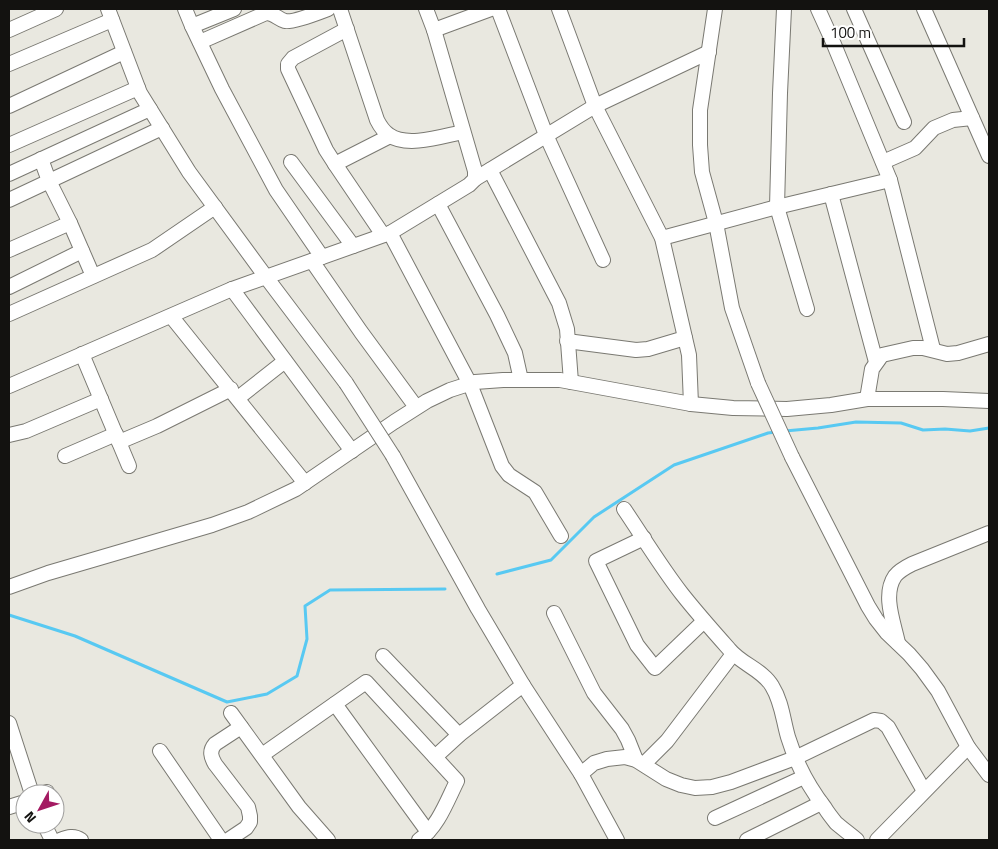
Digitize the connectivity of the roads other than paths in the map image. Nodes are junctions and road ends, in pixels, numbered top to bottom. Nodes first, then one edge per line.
1 (56, 9) edge
2 (185, 9) edge
3 (234, 9) edge
4 (328, 9) edge
5 (340, 9) edge
6 (426, 9) edge
7 (491, 9) edge
8 (498, 9) edge
9 (559, 9) edge
10 (715, 9) edge
11 (784, 9) edge
12 (854, 9) edge
13 (924, 9) edge
14 (820, 10) edge
15 (110, 14) edge
16 (192, 26) junction
17 (347, 29) junction
18 (9, 30) edge
19 (434, 30) junction
20 (200, 42) junction
21 (124, 52) junction
22 (709, 52) junction
23 (9, 64) edge
24 (138, 88) junction
25 (9, 106) edge
26 (595, 106) junction
27 (150, 109) junction
28 (972, 118) junction
29 (904, 122) dead end
30 (162, 128) junction
31 (463, 132) junction
32 (546, 135) junction
33 (390, 136) junction
34 (9, 145) edge
35 (989, 154) edge
36 (41, 159) junction
37 (291, 162) dead end
38 (883, 162) junction
39 (334, 164) junction
40 (490, 170) junction
41 (9, 174) edge
42 (475, 179) junction
43 (890, 180) junction
44 (49, 181) junction
45 (831, 194) junction
46 (9, 200) edge
47 (438, 204) junction
48 (215, 207) junction
49 (777, 207) junction
50 (70, 223) junction
51 (716, 224) junction
52 (387, 234) junction
53 (662, 238) junction
54 (353, 246) junction
55 (9, 250) edge
56 (82, 252) junction
57 (317, 259) junction
58 (603, 260) dead end
59 (93, 276) junction
60 (266, 277) junction
61 (9, 287) edge
62 (232, 289) junction
63 (807, 309) dead end
64 (9, 314) edge
65 (171, 316) junction
66 (685, 338) junction
67 (568, 341) junction
68 (989, 344) edge
69 (933, 350) junction
70 (82, 354) junction
71 (285, 361) junction
72 (876, 362) junction
73 (522, 380) junction
74 (571, 382) junction
75 (470, 384) junction
76 (9, 386) edge
77 (235, 394) junction
78 (101, 399) junction
79 (867, 399) junction
80 (989, 401) edge
81 (691, 404) junction
82 (416, 407) junction
83 (9, 435) edge
84 (118, 438) junction
85 (352, 451) junction
86 (65, 456) dead end
87 (129, 466) dead end
88 (305, 483) junction
89 (624, 509) dead end
90 (989, 533) edge
91 (561, 536) dead end
92 (644, 538) junction
93 (9, 587) edge
94 (554, 613) dead end
95 (704, 621) junction
96 (898, 643) junction
97 (733, 654) junction
98 (383, 656) dead end
99 (523, 684) junction
100 (335, 704) junction
101 (231, 713) dead end
102 (9, 723) edge
103 (241, 727) junction
104 (459, 735) junction
105 (968, 747) junction
106 (160, 750) dead end
107 (262, 755) junction
108 (435, 757) junction
109 (795, 758) junction
110 (640, 762) junction
111 (581, 774) junction
112 (989, 774) edge
113 (804, 777) junction
114 (29, 784) edge
115 (924, 791) junction
116 (821, 803) junction
117 (715, 818) dead end
118 (423, 836) edge
119 (60, 840) edge
120 (81, 840) edge
121 (221, 840) edge
122 (228, 840) edge
123 (328, 840) edge
124 (618, 840) edge
125 (747, 840) edge
126 (857, 840) edge
127 (877, 840) edge

1 - 18 street
2 - 16 street
3 - 16 street
4 - 20 street
5 - 17 street
6 - 19 street
7 - 19 street
8 - 32 street
9 - 26 street
10 - 22 street
11 - 49 street
12 - 29 street
13 - 28 street
14 - 38 street
15 - 21 street
15 - 23 street
16 - 20 street
17 - 33 street
17 - 39 street
19 - 31 street
20 - 57 street
21 - 24 street
21 - 25 street
22 - 26 street
22 - 51 street
24 - 27 street
24 - 34 street
26 - 32 street
26 - 53 street
27 - 30 street
27 - 36 street
28 - 35 street
28 - 38 street
30 - 44 street
30 - 48 street
31 - 33 street
31 - 42 street
32 - 40 street
32 - 58 street
33 - 39 street
36 - 41 street
36 - 44 street
37 - 54 street
38 - 43 street
39 - 52 street
40 - 42 street
40 - 67 street
42 - 47 street
43 - 45 street
43 - 69 street
44 - 46 street
44 - 50 street
45 - 49 street
45 - 72 street
47 - 52 street
47 - 73 street
48 - 59 street
48 - 60 street
49 - 51 street
49 - 63 street
50 - 55 street
50 - 56 street
51 - 53 street
51 - 96 street, bridge
52 - 54 street
52 - 75 street
53 - 66 street
54 - 57 street
56 - 59 street
56 - 61 street
57 - 60 street
57 - 82 street
59 - 64 street
60 - 62 street
60 - 99 street, bridge
62 - 65 street
62 - 71 street
65 - 70 street
65 - 77 street
66 - 67 street
66 - 81 street
67 - 74 street
68 - 69 street
69 - 72 street
70 - 76 street
70 - 78 street
71 - 77 street
71 - 85 street
72 - 79 street
73 - 74 street
73 - 75 street
74 - 81 street
75 - 82 street
75 - 91 street
77 - 84 street
77 - 88 street
78 - 83 street
78 - 84 street
79 - 80 street
79 - 81 street
82 - 85 street
84 - 86 street
84 - 87 street
85 - 88 street
88 - 93 street
89 - 92 street
90 - 96 street
92 - 95 street
92 - 95 street
94 - 110 street
95 - 97 street
96 - 105 street
97 - 109 street
97 - 110 street
98 - 104 street
99 - 104 street
99 - 111 street
100 - 107 street
100 - 108 street
100 - 118 street
101 - 103 street
102 - 114 street
103 - 107 street
103 - 122 street
104 - 108 street
105 - 112 street
105 - 115 street
106 - 121 street
107 - 123 street
108 - 118 street
109 - 110 street
109 - 113 street
109 - 115 street
110 - 111 street
111 - 124 street
113 - 116 street
113 - 117 street
115 - 127 street
116 - 125 street
116 - 126 street
119 - 120 street

